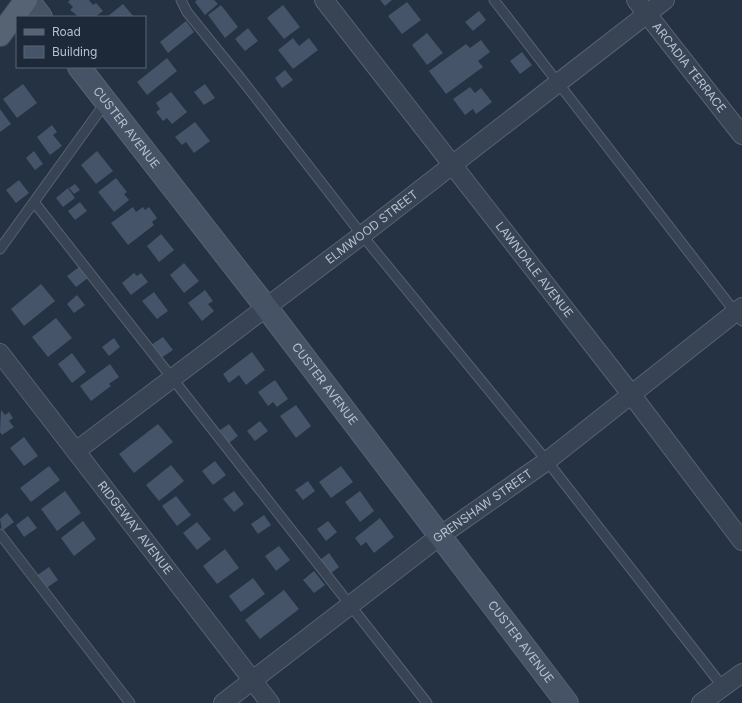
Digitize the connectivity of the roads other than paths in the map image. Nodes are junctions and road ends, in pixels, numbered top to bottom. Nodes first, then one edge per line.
1 (27, 0) edge
2 (181, 0) edge
3 (324, 0) edge
4 (494, 0) edge
5 (665, 0) edge
6 (642, 7) edge
7 (40, 16) edge
8 (0, 35) edge
9 (80, 68) edge
10 (558, 83) junction
11 (106, 102) junction
12 (742, 135) edge
13 (452, 164) junction
14 (34, 202) junction
15 (362, 235) junction
16 (0, 249) edge
17 (266, 307) junction
18 (740, 313) edge
19 (0, 353) edge
20 (172, 378) junction
21 (631, 394) junction
22 (76, 451) junction
23 (546, 461) junction
24 (0, 534) edge
25 (440, 536) junction
26 (742, 541) edge
27 (350, 606) junction
28 (742, 673) edge
29 (253, 680) junction
30 (723, 687) junction
31 (130, 703) edge
32 (223, 703) edge
33 (270, 703) edge
34 (427, 703) edge
35 (567, 703) edge
36 (701, 703) edge

1 - 7 street
1 - 8 main road
2 - 15 lane
3 - 13 street, LAWNDALE AVENUE
4 - 10 lane
5 - 6 street, ELMWOOD STREET
6 - 10 street, ELMWOOD STREET
6 - 12 street, ARCADIA TERRACE
9 - 11 street, CUSTER AVENUE
10 - 13 street, ELMWOOD STREET
10 - 18 lane
11 - 14 lane
11 - 17 street, CUSTER AVENUE
13 - 15 street, ELMWOOD STREET
13 - 21 street, LAWNDALE AVENUE
14 - 16 lane
14 - 20 lane
15 - 17 street, ELMWOOD STREET
15 - 23 lane
17 - 20 street, ELMWOOD STREET
17 - 25 street, CUSTER AVENUE
18 - 21 street, GRENSHAW STREET
19 - 22 street, RIDGEWAY AVENUE
20 - 22 street, ELMWOOD STREET
20 - 27 lane
21 - 23 street, GRENSHAW STREET
21 - 26 street, LAWNDALE AVENUE
22 - 29 street, RIDGEWAY AVENUE
23 - 25 street, GRENSHAW STREET
23 - 30 lane
24 - 31 lane
25 - 27 street, GRENSHAW STREET
25 - 35 street, CUSTER AVENUE
27 - 29 street, GRENSHAW STREET
27 - 34 lane
28 - 30 street
29 - 32 street, GRENSHAW STREET
29 - 33 street, RIDGEWAY AVENUE
30 - 36 street

